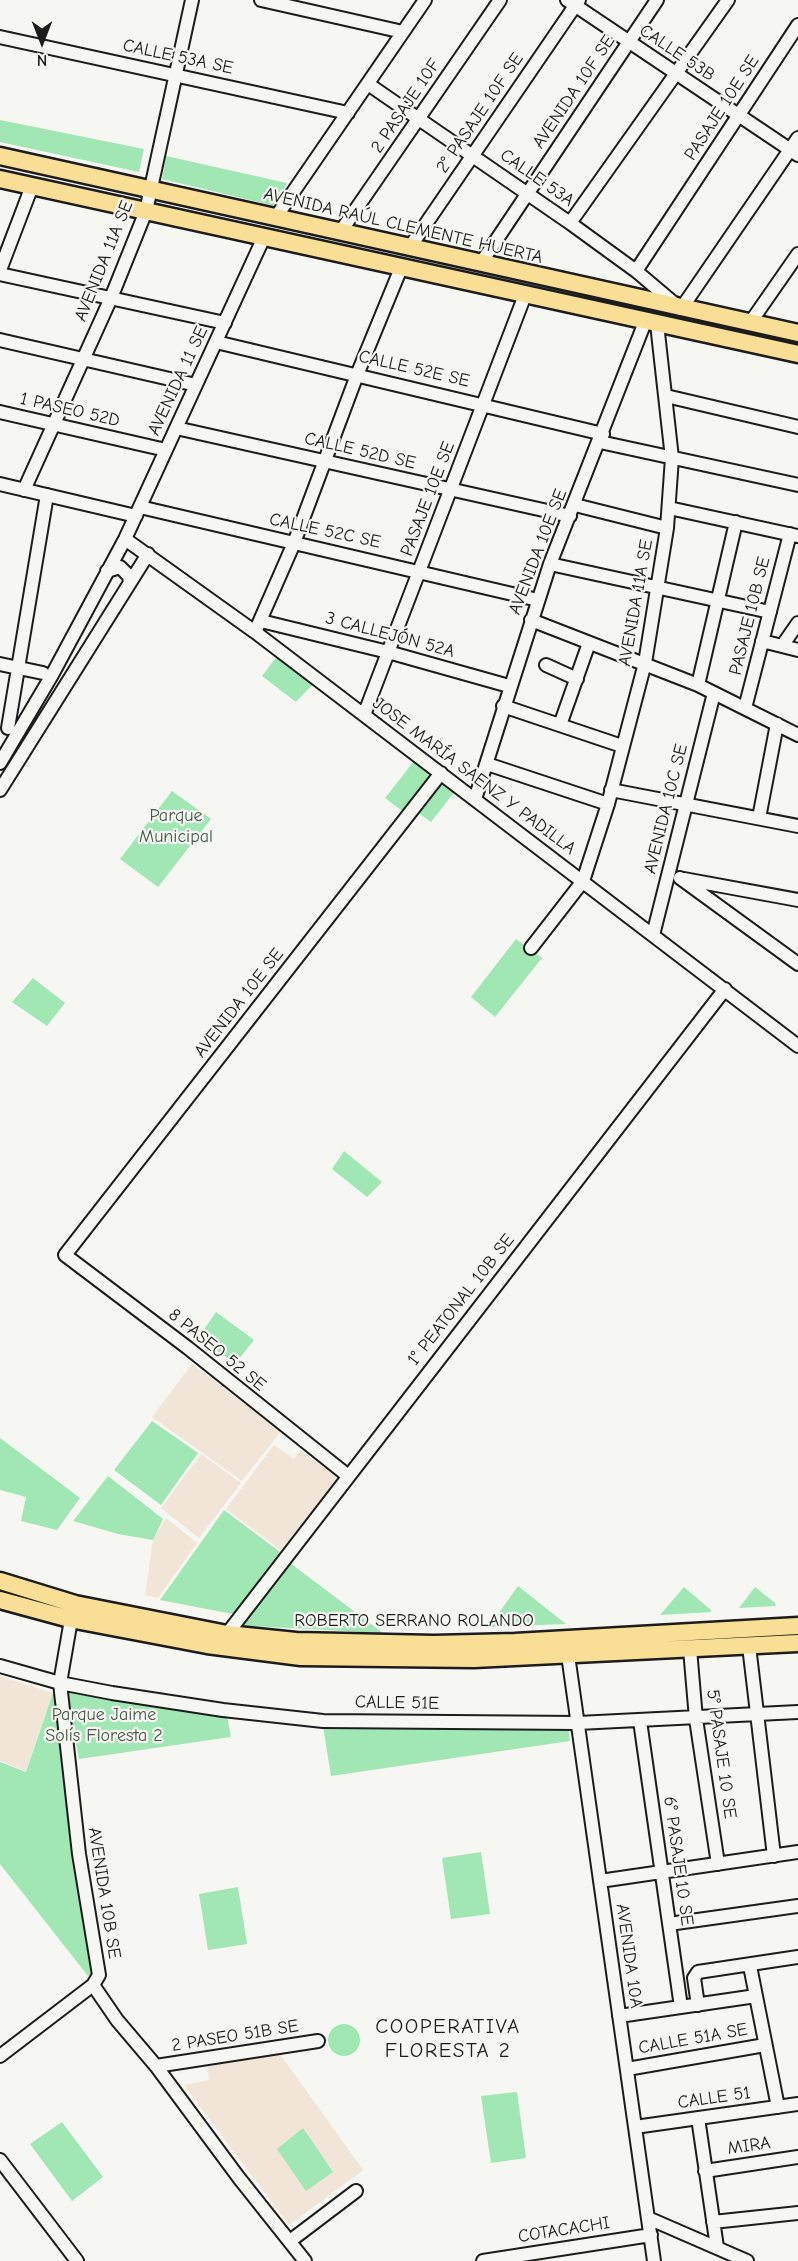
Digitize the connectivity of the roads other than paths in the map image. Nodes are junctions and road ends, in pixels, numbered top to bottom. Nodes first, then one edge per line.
1 (192, 0) edge
2 (261, 0) edge
3 (425, 0) edge
4 (500, 0) edge
5 (657, 0) edge
6 (728, 0) edge
7 (574, 2) edge
8 (798, 25) edge
9 (403, 32) junction
10 (0, 37) edge
11 (629, 42) junction
12 (676, 73) junction
13 (176, 75) junction
14 (368, 84) junction
15 (348, 113) junction
16 (738, 115) junction
17 (419, 119) junction
18 (798, 138) edge
19 (794, 152) edge
20 (0, 156) edge
21 (472, 156) junction
22 (0, 179) edge
23 (32, 186) junction
24 (150, 189) junction
25 (528, 194) junction
26 (146, 211) junction
27 (276, 217) junction
28 (570, 223) junction
29 (341, 231) junction
30 (264, 237) junction
31 (410, 247) junction
32 (798, 254) edge
33 (481, 263) junction
34 (401, 268) junction
35 (636, 270) junction
36 (0, 272) edge
37 (525, 295) junction
38 (111, 298) junction
39 (681, 309) junction
40 (225, 323) junction
41 (651, 323) junction
42 (750, 323) junction
43 (798, 333) edge
44 (0, 340) edge
45 (216, 342) junction
46 (798, 354) edge
47 (82, 359) junction
48 (357, 375) junction
49 (196, 385) junction
50 (666, 396) junction
51 (483, 404) junction
52 (0, 412) edge
53 (52, 424) junction
54 (798, 427) edge
55 (176, 428) junction
56 (601, 438) junction
57 (166, 450) junction
58 (672, 458) junction
59 (326, 461) junction
60 (0, 484) edge
61 (798, 485) edge
62 (450, 489) junction
63 (24, 490) junction
64 (47, 495) junction
65 (669, 508) junction
66 (573, 510) junction
67 (138, 512) junction
68 (736, 522) junction
69 (667, 528) junction
70 (794, 535) edge
71 (125, 539) junction
72 (294, 543) junction
73 (148, 554) junction
74 (550, 564) junction
75 (107, 571) junction
76 (420, 571) junction
77 (130, 583) junction
78 (658, 588) junction
79 (538, 600) junction
80 (716, 600) junction
81 (770, 612) junction
82 (531, 620) junction
83 (798, 623) edge
84 (258, 626) junction
85 (762, 641) junction
86 (590, 642) junction
87 (782, 646) junction
88 (798, 650) edge
89 (388, 652) junction
90 (645, 663) junction
91 (0, 664) edge
92 (546, 665) dead end
93 (17, 667) junction
94 (43, 673) dead end
95 (577, 679) junction
96 (698, 685) junction
97 (509, 686) junction
98 (714, 693) junction
99 (503, 706) junction
100 (745, 708) junction
101 (364, 715) junction
102 (777, 724) junction
103 (560, 725) junction
104 (8, 728) dead end
105 (798, 735) edge
106 (622, 746) junction
107 (0, 763) edge
108 (487, 764) junction
109 (441, 773) junction
110 (0, 790) edge
111 (611, 790) junction
112 (475, 799) junction
113 (608, 804) junction
114 (686, 804) junction
115 (759, 818) junction
116 (798, 826) edge
117 (674, 877) junction
118 (583, 881) junction
119 (798, 900) edge
120 (653, 935) junction
121 (531, 948) dead end
122 (798, 964) edge
123 (725, 989) junction
124 (798, 1046) edge
125 (65, 1255) joint
126 (347, 1475) junction
127 (0, 1581) edge
128 (0, 1599) edge
129 (72, 1611) junction
130 (798, 1626) edge
131 (227, 1634) junction
132 (798, 1643) edge
133 (748, 1646) junction
134 (690, 1649) junction
135 (568, 1655) junction
136 (0, 1666) edge
137 (60, 1683) junction
138 (798, 1713) edge
139 (755, 1715) junction
140 (696, 1719) junction
141 (640, 1721) junction
142 (578, 1723) junction
143 (798, 1852) edge
144 (774, 1856) junction
145 (718, 1864) junction
146 (662, 1872) junction
147 (600, 1881) junction
148 (798, 1906) edge
149 (669, 1924) junction
150 (798, 1958) edge
151 (750, 1966) junction
152 (93, 1985) junction
153 (756, 1996) junction
154 (698, 2005) junction
155 (681, 2007) junction
156 (619, 2016) junction
157 (318, 2041) dead end
158 (765, 2045) junction
159 (0, 2056) edge
160 (156, 2066) junction
161 (627, 2068) junction
162 (798, 2104) edge
163 (778, 2107) junction
164 (698, 2118) junction
165 (635, 2127) junction
166 (798, 2157) edge
167 (1, 2162) edge
168 (705, 2171) junction
169 (356, 2191) dead end
170 (798, 2212) edge
171 (648, 2218) junction
172 (713, 2222) junction
173 (651, 2235) junction
174 (290, 2241) junction
175 (717, 2247) junction
176 (77, 2261) edge
177 (305, 2261) edge
178 (483, 2261) edge
179 (654, 2261) edge
180 (747, 2261) edge

1 - 13 street, AVENIDA 11A SE
2 - 9 street
3 - 9 street
4 - 17 street, 2 PASAJE 10F
5 - 11 street, AVENIDA 10F SE
6 - 12 street
7 - 11 street, CALLE 53B
7 - 21 street, 2° PASAJE 10F SE
8 - 16 street, PASAJE 10E SE
9 - 14 street
10 - 13 street, CALLE 53A SE
11 - 12 street, CALLE 53B
11 - 25 street, AVENIDA 10F SE
12 - 16 street, CALLE 53B
12 - 28 street
13 - 15 street, CALLE 53A SE
13 - 24 street, AVENIDA 11A SE
14 - 15 street
14 - 17 street, CALLE 53A
15 - 27 street
16 - 19 street, CALLE 53B
16 - 35 street, PASAJE 10E SE
17 - 21 street, CALLE 53A
17 - 29 street, 2 PASAJE 10F
18 - 19 street
19 - 39 street
20 - 24 main road, AVENIDA RAÚL CLEMENTE HUERTA
21 - 25 street, CALLE 53A
21 - 31 street, 2° PASAJE 10F SE
22 - 23 main road
23 - 26 main road
23 - 36 street
24 - 26 street, AVENIDA 11A SE
24 - 27 main road, AVENIDA RAÚL CLEMENTE HUERTA
25 - 28 street, CALLE 53A
25 - 33 street, AVENIDA 10F SE
26 - 30 main road
26 - 38 street, AVENIDA 11A SE
27 - 29 main road, AVENIDA RAÚL CLEMENTE HUERTA
28 - 35 street, CALLE 53A
29 - 31 main road, AVENIDA RAÚL CLEMENTE HUERTA
30 - 34 main road
30 - 40 street, AVENIDA 11 SE
31 - 33 main road, AVENIDA RAÚL CLEMENTE HUERTA
32 - 42 street
33 - 39 main road, AVENIDA RAÚL CLEMENTE HUERTA
34 - 37 main road
34 - 48 street
35 - 39 street, CALLE 53A
36 - 38 street
37 - 41 main road
37 - 51 street, PASAJE 10E SE
38 - 40 street
38 - 47 street, AVENIDA 11A SE
39 - 42 main road, AVENIDA RAÚL CLEMENTE HUERTA
40 - 45 street, AVENIDA 11 SE
41 - 46 main road
41 - 50 street, AVENIDA 11A SE
41 - 56 street, AVENIDA 10E SE
42 - 43 main road, AVENIDA RAÚL CLEMENTE HUERTA
44 - 47 street
45 - 48 street, CALLE 52E SE
45 - 49 street, AVENIDA 11 SE
47 - 49 street
47 - 53 street, AVENIDA 11A SE
48 - 51 street, CALLE 52E SE
48 - 59 street
49 - 55 street, AVENIDA 11 SE
50 - 54 street
50 - 58 street, AVENIDA 11A SE
51 - 56 street, CALLE 52E SE
51 - 62 street, PASAJE 10E SE
52 - 53 street, 1 PASEO 52D
53 - 57 street, 1 PASEO 52D
53 - 63 street, AVENIDA 11A SE
55 - 57 street, AVENIDA 11 SE
55 - 59 street, CALLE 52D SE
56 - 58 street, CALLE 52E SE
56 - 66 street, AVENIDA 10E SE
57 - 67 street, AVENIDA 11 SE
58 - 61 street, CALLE 52E SE
58 - 65 street, AVENIDA 11A SE
59 - 62 street, CALLE 52D SE
59 - 72 street
60 - 63 street, CALLE 52C SE
62 - 66 street, CALLE 52D SE
62 - 76 street, PASAJE 10E SE
63 - 64 street, CALLE 52C SE
64 - 67 street, CALLE 52C SE
64 - 93 street
65 - 68 street
65 - 69 street, AVENIDA 11A SE
66 - 69 street, CALLE 52D SE
66 - 74 street, AVENIDA 10E SE
67 - 71 street, AVENIDA 11 SE
67 - 72 street, CALLE 52C SE
68 - 70 street
68 - 80 street
69 - 78 street, AVENIDA 11A SE
70 - 81 street, PASAJE 10B SE
71 - 73 street, JOSE MARÍA SAENZ Y PADILLA
71 - 75 street, AVENIDA 11 SE
72 - 76 street, CALLE 52C SE
72 - 84 street
73 - 77 street
73 - 84 street, JOSE MARÍA SAENZ Y PADILLA
74 - 78 street
74 - 79 street, AVENIDA 10E SE
75 - 77 street
75 - 107 street, AVENIDA 11 SE
76 - 79 street, CALLE 52C SE
76 - 89 street, PASAJE 10E SE
77 - 110 street
78 - 80 street
78 - 90 street, AVENIDA 11A SE
79 - 82 street, AVENIDA 10E SE
80 - 81 street
80 - 96 street
81 - 85 street, PASAJE 10B SE
82 - 86 street
82 - 97 street, AVENIDA 10E SE
83 - 87 street
84 - 89 street, 3 CALLEJÓN 52A
84 - 101 street, JOSE MARÍA SAENZ Y PADILLA
85 - 87 street
85 - 100 street, PASAJE 10B SE
86 - 90 street
86 - 95 street
87 - 88 street
89 - 97 street, 3 CALLEJÓN 52A
89 - 101 street, PASAJE 10E SE
90 - 96 street
90 - 106 street, AVENIDA 11A SE
91 - 93 street
92 - 95 street
93 - 94 street
93 - 104 street
95 - 103 street
96 - 98 street
97 - 99 street, AVENIDA 10E SE
98 - 100 street
98 - 114 street, AVENIDA 10C SE
99 - 103 street
99 - 108 street, AVENIDA 10E SE
100 - 102 street
101 - 109 street, JOSE MARÍA SAENZ Y PADILLA
102 - 105 street
102 - 115 street
103 - 106 street
106 - 111 street, AVENIDA 11A SE
108 - 112 street, AVENIDA 10E SE
108 - 113 street
109 - 112 street, JOSE MARÍA SAENZ Y PADILLA
109 - 125 street, AVENIDA 10E SE
111 - 113 street, AVENIDA 11A SE
111 - 114 street
112 - 118 street, JOSE MARÍA SAENZ Y PADILLA
113 - 118 street, AVENIDA 11A SE
114 - 115 street
114 - 117 street, AVENIDA 10C SE
115 - 116 street
117 - 119 street
117 - 120 street, AVENIDA 10C SE
117 - 122 street
118 - 120 street, JOSE MARÍA SAENZ Y PADILLA
118 - 121 street, AVENIDA 11A SE
120 - 123 street, JOSE MARÍA SAENZ Y PADILLA
123 - 124 street, JOSE MARÍA SAENZ Y PADILLA
123 - 126 street, 1° PEATONAL 10B SE
125 - 126 street, 8 PASEO 52 SE
126 - 131 street, 1° PEATONAL 10B SE
127 - 129 main road, ROBERTO SERRANO ROLANDO
128 - 129 main road, ROBERTO SERRANO ROLANDO
129 - 131 main road, ROBERTO SERRANO ROLANDO
129 - 135 main road, ROBERTO SERRANO ROLANDO
129 - 137 street, AVENIDA 10B SE
130 - 131 main road, ROBERTO SERRANO ROLANDO
132 - 133 main road, ROBERTO SERRANO ROLANDO
133 - 134 main road, ROBERTO SERRANO ROLANDO
133 - 139 street
134 - 135 main road, ROBERTO SERRANO ROLANDO
134 - 140 street, 5° PASAJE 10 SE
135 - 142 street, AVENIDA 10A
136 - 137 street, CALLE 51E
137 - 142 street, CALLE 51E
137 - 152 street, AVENIDA 10B SE
138 - 139 street, CALLE 51E
139 - 140 street, CALLE 51E
139 - 144 street
140 - 141 street, CALLE 51E
140 - 145 street, 5° PASAJE 10 SE
141 - 142 street, CALLE 51E
141 - 146 street, 6° PASAJE 10 SE
142 - 147 street, AVENIDA 10A
143 - 144 street
144 - 145 street
145 - 146 street
146 - 147 street
146 - 149 street, 6° PASAJE 10 SE
147 - 156 street, AVENIDA 10A
148 - 149 street
149 - 155 street, 6° PASAJE 10 SE
150 - 151 street
151 - 153 street
151 - 154 street
152 - 159 street
152 - 160 street, AVENIDA 10B SE
153 - 154 street
153 - 158 street
154 - 155 street
155 - 156 street
156 - 161 street, AVENIDA 10A
157 - 160 street, 2 PASEO 51B SE
158 - 161 street, CALLE 51A SE
158 - 163 street
160 - 174 street, AVENIDA 10B SE
161 - 165 street, AVENIDA 10A
162 - 163 street, CALLE 51
163 - 164 street, CALLE 51
164 - 165 street, CALLE 51
164 - 168 street
165 - 171 street, AVENIDA 10A
166 - 168 street, MIRA
167 - 176 street
168 - 172 street
169 - 174 street
170 - 172 street
171 - 173 street, AVENIDA 10A
171 - 175 street
172 - 175 street
173 - 178 street, COTACACHI
173 - 179 street, AVENIDA 10A
174 - 177 street, AVENIDA 10B SE
175 - 180 street

